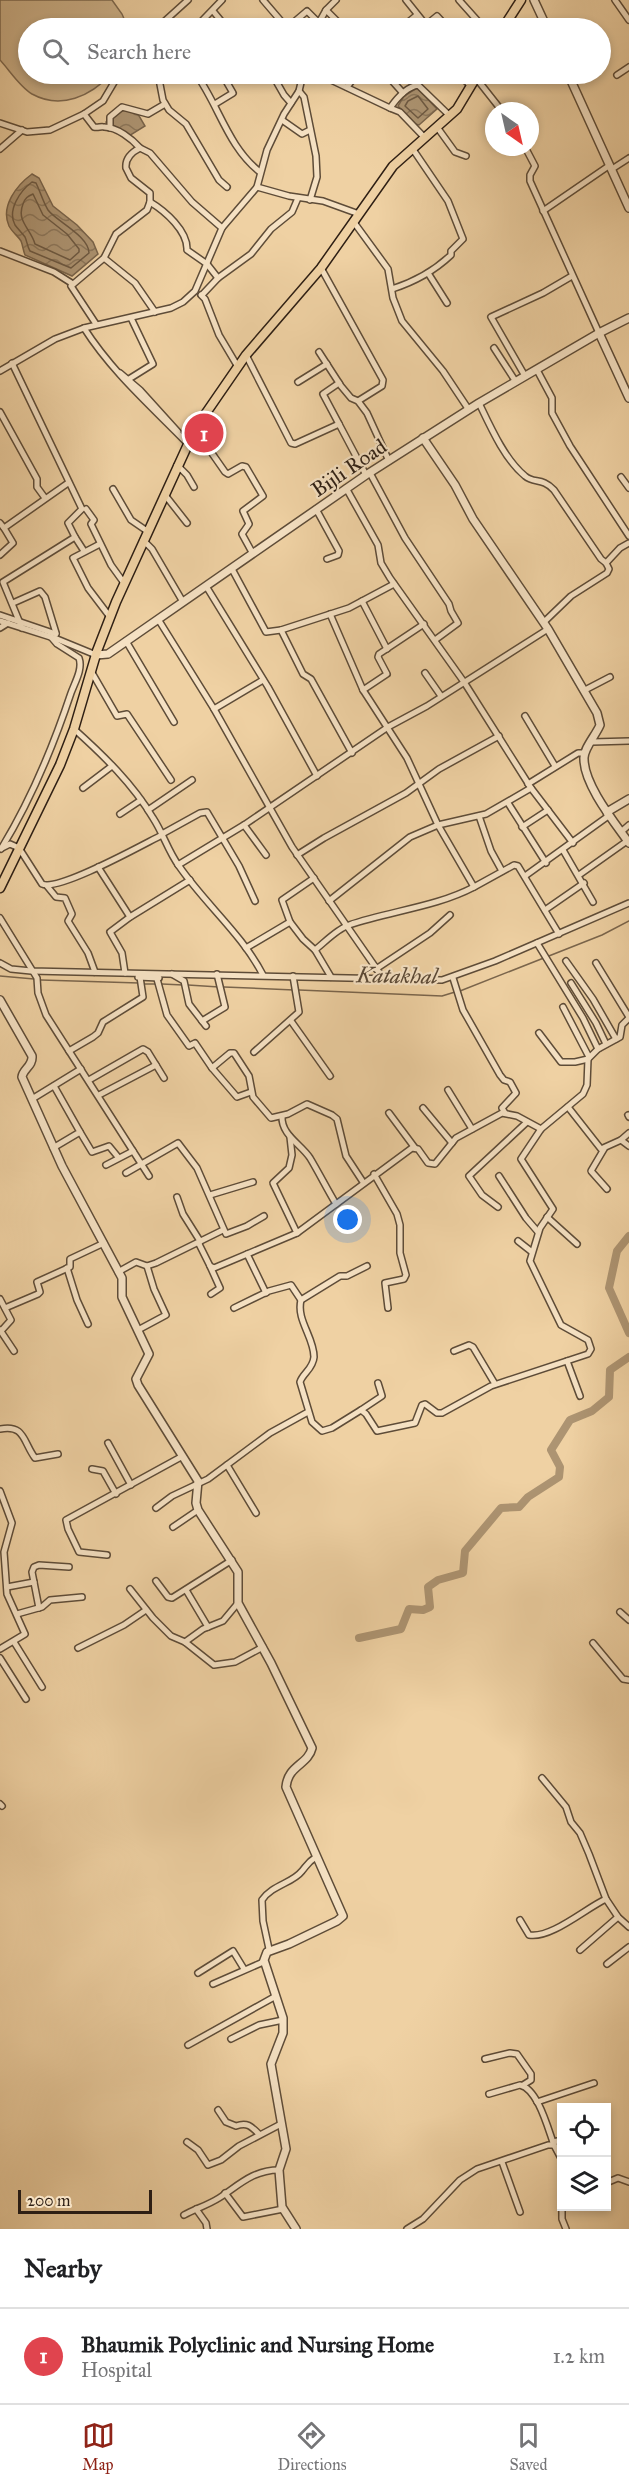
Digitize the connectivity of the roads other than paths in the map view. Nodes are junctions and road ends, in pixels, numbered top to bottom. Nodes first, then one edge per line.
1 (188, 0) edge
2 (222, 0) edge
3 (263, 0) edge
4 (336, 0) edge
5 (406, 0) edge
6 (459, 0) edge
7 (521, 0) edge
8 (534, 0) edge
9 (615, 0) edge
10 (213, 10) junction
11 (326, 10) junction
12 (417, 15) junction
13 (168, 18) edge
14 (205, 18) edge
15 (219, 18) edge
16 (278, 18) edge
17 (299, 18) edge
18 (312, 18) edge
19 (321, 18) edge
20 (334, 18) edge
21 (413, 18) edge
22 (420, 18) edge
23 (475, 18) edge
24 (509, 18) edge
25 (542, 18) edge
26 (629, 20) edge
27 (629, 67) edge
28 (616, 75) dead end
29 (114, 84) edge
30 (159, 84) edge
31 (202, 84) edge
32 (228, 84) edge
33 (277, 84) edge
34 (300, 84) edge
35 (339, 84) edge
36 (349, 84) edge
37 (395, 84) edge
38 (472, 84) edge
39 (479, 84) edge
40 (573, 84) edge
41 (347, 87) junction
42 (299, 91) junction
43 (403, 93) junction
44 (494, 102) edge
45 (291, 103) junction
46 (165, 104) junction
47 (215, 104) junction
48 (390, 108) junction
49 (84, 114) junction
50 (450, 116) junction
51 (282, 120) junction
52 (0, 123) edge
53 (437, 127) junction
54 (110, 128) junction
55 (22, 130) junction
56 (310, 130) junction
57 (424, 137) junction
58 (140, 148) junction
59 (412, 148) junction
60 (0, 149) edge
61 (466, 156) dead end
62 (530, 156) edge
63 (629, 158) edge
64 (611, 167) junction
65 (260, 172) junction
66 (227, 187) dead end
67 (257, 187) junction
68 (298, 198) junction
69 (310, 200) junction
70 (150, 202) junction
71 (629, 208) edge
72 (543, 212) junction
73 (356, 218) junction
74 (222, 228) junction
75 (0, 251) edge
76 (104, 258) junction
77 (207, 264) junction
78 (321, 268) junction
79 (428, 273) junction
80 (572, 276) junction
81 (218, 278) junction
82 (73, 284) junction
83 (392, 289) junction
84 (195, 291) junction
85 (202, 296) junction
86 (447, 303) dead end
87 (155, 312) junction
88 (131, 318) junction
89 (629, 318) edge
90 (96, 324) junction
91 (84, 328) junction
92 (599, 333) junction
93 (495, 348) dead end
94 (319, 352) dead end
95 (246, 355) junction
96 (12, 363) junction
97 (327, 364) junction
98 (238, 367) junction
99 (537, 370) junction
100 (0, 371) edge
101 (118, 372) junction
102 (525, 376) junction
103 (129, 379) junction
104 (298, 382) dead end
105 (516, 382) junction
106 (339, 383) junction
107 (629, 398) edge
108 (358, 401) junction
109 (479, 403) junction
110 (469, 410) junction
111 (0, 412) edge
112 (339, 424) junction
113 (195, 429) junction
114 (179, 434) junction
115 (423, 438) junction
116 (187, 443) junction
117 (389, 461) junction
118 (177, 465) junction
119 (368, 474) junction
120 (621, 477) dead end
121 (68, 483) junction
122 (194, 487) dead end
123 (346, 488) junction
124 (629, 488) edge
125 (113, 489) dead end
126 (164, 493) junction
127 (45, 498) junction
128 (86, 509) dead end
129 (316, 509) junction
130 (187, 523) dead end
131 (2, 525) edge
132 (147, 531) junction
133 (629, 536) edge
134 (75, 537) junction
135 (143, 540) junction
136 (629, 543) edge
137 (100, 544) junction
138 (84, 551) junction
139 (253, 554) junction
140 (0, 555) edge
141 (327, 559) dead end
142 (606, 563) junction
143 (232, 569) junction
144 (124, 583) junction
145 (394, 584) junction
146 (206, 586) junction
147 (362, 601) junction
148 (183, 602) junction
149 (13, 603) junction
150 (330, 614) junction
151 (0, 615) edge
152 (110, 617) junction
153 (158, 619) junction
154 (0, 621) edge
155 (544, 622) junction
156 (8, 623) junction
157 (424, 624) junction
158 (21, 625) junction
159 (0, 628) edge
160 (548, 629) junction
161 (281, 630) junction
162 (55, 636) junction
163 (435, 640) junction
164 (126, 641) junction
165 (387, 649) junction
166 (96, 655) junction
167 (91, 671) junction
168 (425, 673) dead end
169 (609, 677) dead end
170 (263, 680) junction
171 (464, 682) junction
172 (363, 690) junction
173 (585, 690) junction
174 (441, 696) junction
175 (214, 709) junction
176 (525, 716) dead end
177 (174, 723) dead end
178 (388, 727) junction
179 (74, 729) junction
180 (499, 736) junction
181 (629, 741) edge
182 (592, 742) junction
183 (352, 753) junction
184 (585, 753) junction
185 (112, 766) junction
186 (555, 766) junction
187 (317, 776) junction
188 (171, 780) dead end
189 (192, 780) dead end
190 (419, 783) junction
191 (530, 786) junction
192 (83, 788) dead end
193 (141, 800) junction
194 (629, 800) edge
195 (508, 803) junction
196 (269, 807) junction
197 (148, 810) junction
198 (548, 810) junction
199 (607, 812) junction
200 (120, 814) dead end
201 (478, 816) junction
202 (244, 825) junction
203 (438, 825) junction
204 (629, 825) edge
205 (522, 827) junction
206 (621, 832) junction
207 (162, 835) junction
208 (224, 838) junction
209 (628, 842) edge
210 (573, 843) junction
211 (19, 848) junction
212 (1, 850) edge
213 (563, 850) junction
214 (266, 855) dead end
215 (297, 855) junction
216 (546, 863) junction
217 (178, 865) junction
218 (98, 867) junction
219 (502, 871) junction
220 (579, 875) junction
221 (525, 876) junction
222 (314, 878) junction
223 (190, 880) junction
224 (584, 883) junction
225 (46, 886) junction
226 (474, 887) junction
227 (0, 888) edge
228 (255, 901) dead end
229 (329, 901) junction
230 (593, 902) dead end
231 (629, 903) edge
232 (545, 910) junction
233 (450, 915) dead end
234 (129, 917) junction
235 (0, 918) edge
236 (290, 922) junction
237 (346, 926) junction
238 (559, 934) junction
239 (537, 943) junction
240 (246, 948) junction
241 (315, 950) junction
242 (566, 961) dead end
243 (0, 963) edge
244 (596, 963) dead end
245 (376, 969) junction
246 (31, 971) junction
247 (95, 972) junction
248 (129, 973) junction
249 (168, 973) junction
250 (217, 974) junction
251 (263, 975) junction
252 (293, 976) junction
253 (140, 977) junction
254 (331, 977) junction
255 (383, 978) junction
256 (453, 978) junction
257 (156, 980) junction
258 (571, 983) dead end
259 (0, 1000) edge
260 (563, 1007) dead end
261 (629, 1017) edge
262 (291, 1020) junction
263 (539, 1033) dead end
264 (616, 1039) junction
265 (606, 1044) junction
266 (598, 1049) junction
267 (69, 1050) junction
268 (254, 1052) dead end
269 (588, 1058) junction
270 (156, 1065) junction
271 (212, 1068) junction
272 (81, 1069) junction
273 (330, 1076) dead end
274 (164, 1078) dead end
275 (89, 1080) junction
276 (54, 1086) junction
277 (448, 1090) dead end
278 (251, 1092) junction
279 (99, 1095) junction
280 (32, 1099) junction
281 (568, 1107) junction
282 (423, 1108) dead end
283 (389, 1113) dead end
284 (505, 1113) junction
285 (282, 1116) junction
286 (527, 1122) junction
287 (472, 1129) junction
288 (541, 1129) junction
289 (80, 1132) junction
290 (629, 1133) edge
291 (290, 1137) junction
292 (621, 1140) junction
293 (452, 1143) junction
294 (629, 1146) edge
295 (53, 1148) junction
296 (415, 1148) junction
297 (604, 1149) junction
298 (133, 1150) junction
299 (118, 1157) junction
300 (141, 1164) junction
301 (106, 1165) dead end
302 (126, 1173) dead end
303 (374, 1174) junction
304 (149, 1176) dead end
305 (499, 1176) dead end
306 (253, 1182) dead end
307 (363, 1182) junction
308 (607, 1189) dead end
309 (210, 1195) junction
310 (177, 1197) dead end
311 (336, 1204) junction
312 (498, 1207) dead end
313 (264, 1216) dead end
314 (547, 1217) junction
315 (223, 1230) junction
316 (538, 1232) junction
317 (297, 1233) junction
318 (518, 1241) dead end
319 (104, 1243) junction
320 (199, 1244) junction
321 (577, 1244) dead end
322 (532, 1252) junction
323 (247, 1254) junction
324 (147, 1266) junction
325 (210, 1266) junction
326 (367, 1266) dead end
327 (68, 1268) junction
328 (118, 1272) junction
329 (266, 1293) junction
330 (211, 1294) dead end
331 (0, 1299) edge
332 (301, 1300) junction
333 (5, 1308) junction
334 (234, 1308) dead end
335 (388, 1308) dead end
336 (88, 1324) dead end
337 (138, 1330) junction
338 (0, 1331) edge
339 (14, 1351) dead end
340 (454, 1351) dead end
341 (567, 1361) junction
342 (378, 1383) dead end
343 (495, 1384) junction
344 (580, 1396) dead end
345 (361, 1410) junction
346 (308, 1412) junction
347 (0, 1429) edge
348 (108, 1443) dead end
349 (58, 1454) dead end
350 (181, 1457) junction
351 (227, 1465) junction
352 (92, 1469) dead end
353 (199, 1484) junction
354 (131, 1485) junction
355 (0, 1491) edge
356 (116, 1494) junction
357 (156, 1508) dead end
358 (198, 1510) junction
359 (256, 1513) dead end
360 (173, 1527) dead end
361 (106, 1555) dead end
362 (232, 1560) junction
363 (69, 1567) dead end
364 (156, 1581) dead end
365 (34, 1582) junction
366 (7, 1587) junction
367 (130, 1589) dead end
368 (186, 1590) junction
369 (82, 1597) dead end
370 (238, 1603) junction
371 (39, 1608) junction
372 (146, 1610) junction
373 (620, 1611) dead end
374 (17, 1614) junction
375 (629, 1620) edge
376 (208, 1627) junction
377 (14, 1642) junction
378 (185, 1642) junction
379 (593, 1643) dead end
380 (78, 1647) dead end
381 (263, 1647) junction
382 (0, 1649) edge
383 (0, 1658) edge
384 (629, 1680) edge
385 (42, 1687) dead end
386 (26, 1699) dead end
387 (542, 1778) dead end
388 (316, 1857) junction
389 (606, 1899) junction
390 (618, 1917) junction
391 (520, 1920) dead end
392 (629, 1927) edge
393 (629, 1947) edge
394 (580, 1950) dead end
395 (266, 1956) junction
396 (607, 1964) dead end
397 (244, 1969) junction
398 (198, 1973) dead end
399 (213, 1984) dead end
400 (276, 1996) junction
401 (283, 2020) junction
402 (231, 2039) dead end
403 (188, 2045) dead end
404 (485, 2059) dead end
405 (594, 2083) dead end
406 (523, 2085) junction
407 (489, 2094) dead end
408 (537, 2102) junction
409 (218, 2110) dead end
410 (281, 2124) junction
411 (259, 2134) junction
412 (188, 2142) dead end
413 (557, 2142) edge
414 (553, 2144) junction
415 (560, 2157) edge
416 (502, 2162) junction
417 (279, 2170) junction
418 (611, 2181) edge
419 (629, 2182) edge
420 (225, 2193) junction
421 (196, 2209) junction
422 (283, 2209) junction
423 (520, 2211) dead end
424 (562, 2211) edge
425 (184, 2215) dead end
426 (295, 2228) edge
427 (207, 2229) edge
428 (286, 2229) edge
429 (406, 2229) edge
430 (567, 2229) edge

1 - 13 street
2 - 10 street
3 - 16 street
4 - 11 street
5 - 12 street
6 - 23 street
7 - 24 main road
8 - 25 street
9 - 26 street
10 - 14 street
10 - 15 street
11 - 19 street
11 - 20 street
12 - 21 street
12 - 22 street
17 - 18 street
27 - 28 street
29 - 49 street
30 - 46 street
31 - 47 street
32 - 47 street
33 - 45 street
34 - 42 street
35 - 41 street
36 - 41 street
37 - 43 street
38 - 50 main road
39 - 44 street
40 - 64 street
41 - 48 street
42 - 45 street
42 - 56 street
43 - 48 street
43 - 50 street
45 - 51 street
46 - 54 street
46 - 66 street
47 - 65 street
48 - 57 street
49 - 54 street
49 - 55 street
50 - 53 main road
51 - 56 street
51 - 65 street
52 - 55 street
53 - 57 main road
53 - 61 street
54 - 58 street
55 - 60 street
56 - 69 street
57 - 59 main road
58 - 70 street
58 - 74 street
59 - 73 main road
59 - 79 street
62 - 72 street
63 - 64 street
64 - 71 street
64 - 72 street
65 - 67 street
67 - 68 street
67 - 74 street
68 - 69 street
68 - 81 street
69 - 73 street
70 - 76 street
70 - 77 street
72 - 80 street
73 - 78 main road
73 - 83 street
74 - 77 street
75 - 82 street
76 - 82 street
76 - 87 street
77 - 81 street
77 - 84 street
78 - 95 main road
78 - 108 street
79 - 83 street
79 - 86 street
80 - 92 street
80 - 102 street
81 - 85 street
82 - 90 street
83 - 110 street
84 - 85 street
84 - 87 street
85 - 98 street
87 - 88 street
88 - 90 street
88 - 103 street
89 - 92 street, Bijli Road
90 - 91 street
91 - 96 street
91 - 101 street
92 - 99 street, Bijli Road
92 - 107 street
93 - 105 street
94 - 97 street
95 - 98 main road
95 - 112 street
96 - 100 street
96 - 121 street
97 - 104 street
97 - 106 street
98 - 113 main road
99 - 102 street, Bijli Road
99 - 133 street
101 - 103 street
101 - 114 street
102 - 105 street, Bijli Road
103 - 114 street
105 - 109 street, Bijli Road
106 - 108 street
106 - 112 street
108 - 117 street
109 - 110 street, Bijli Road
109 - 142 street
110 - 115 street, Bijli Road
111 - 127 street
112 - 119 street
113 - 116 main road
113 - 139 street
114 - 116 street
115 - 117 street, Bijli Road
115 - 155 street
116 - 118 main road
117 - 119 street, Bijli Road
118 - 122 street
118 - 126 main road
119 - 123 street, Bijli Road
119 - 163 street
120 - 124 street
121 - 127 street
121 - 134 street
123 - 129 street, Bijli Road
123 - 145 street
125 - 132 street
126 - 130 street
126 - 132 main road
127 - 131 street
128 - 137 street
129 - 139 street, Bijli Road
129 - 141 street
131 - 140 street
132 - 135 main road
134 - 138 street
134 - 149 street
135 - 144 main road
135 - 148 street
136 - 142 street
137 - 138 street
137 - 144 street
138 - 152 street
139 - 143 street, Bijli Road
142 - 155 street
143 - 146 street, Bijli Road
143 - 161 street
144 - 152 main road
145 - 147 street
145 - 157 street
146 - 148 street, Bijli Road
146 - 170 street
147 - 150 street
147 - 165 street
148 - 153 street, Bijli Road
149 - 158 street
149 - 162 street
150 - 161 street
150 - 172 street
151 - 158 street
152 - 166 main road
153 - 164 street, Bijli Road
153 - 175 street
154 - 156 street
155 - 160 street
156 - 158 street
156 - 159 street
157 - 163 street
157 - 165 street
158 - 162 street
160 - 171 street
160 - 173 street
161 - 183 street
162 - 166 street
162 - 212 street
163 - 171 street
164 - 166 street, Bijli Road
164 - 177 street
165 - 172 street
166 - 167 main road
167 - 179 main road
167 - 188 street
168 - 174 street
169 - 173 street
170 - 175 street
170 - 187 street
171 - 174 street
171 - 180 street
172 - 178 street
173 - 182 street
174 - 178 street
175 - 196 street
176 - 186 street
178 - 183 street
178 - 190 street
179 - 185 street
179 - 211 main road
180 - 190 street
180 - 191 street
181 - 182 street
182 - 184 street
183 - 187 street
184 - 186 street
184 - 199 street
185 - 192 street
185 - 193 street
186 - 191 street
187 - 196 street
189 - 197 street
190 - 203 street
190 - 215 street
191 - 195 street
191 - 198 street
193 - 197 street
193 - 200 street
194 - 199 street
195 - 201 street
195 - 205 street
196 - 202 street
196 - 215 street
197 - 207 street
198 - 205 street
198 - 210 street
199 - 206 street
199 - 210 street
201 - 203 street
201 - 219 street
202 - 208 street
202 - 214 street
203 - 226 street
203 - 229 street
204 - 206 street
205 - 216 street
206 - 209 street
207 - 208 street
207 - 217 street
207 - 218 street
208 - 217 street
208 - 228 street
209 - 220 street
210 - 213 street
211 - 212 street
211 - 225 street
211 - 227 main road
213 - 216 street
213 - 220 street
215 - 222 street
216 - 221 street
217 - 223 street
218 - 225 street
218 - 234 street
219 - 221 street
219 - 226 street
220 - 224 street
221 - 232 street
222 - 229 street
222 - 236 street
223 - 234 street
223 - 240 street
224 - 230 street
224 - 232 street
225 - 247 street
226 - 237 street
229 - 237 street
231 - 238 street
232 - 238 street
233 - 245 street
234 - 248 street
235 - 246 street
236 - 240 street
236 - 241 street
237 - 241 street
237 - 245 street
238 - 239 street
239 - 256 street
239 - 266 street
240 - 251 street
241 - 254 street
242 - 264 street
243 - 246 street
244 - 261 street
245 - 255 street
246 - 247 street
246 - 267 street
247 - 248 street
248 - 253 street
248 - 257 street
249 - 250 street
249 - 250 street
249 - 257 street
250 - 251 street
251 - 252 street
252 - 254 street
252 - 262 street
253 - 257 street
253 - 267 street
254 - 255 street
255 - 256 street
256 - 284 street
257 - 271 street
258 - 265 street
259 - 280 street
260 - 269 street
261 - 264 street
262 - 268 street
262 - 273 street
263 - 269 street
264 - 265 street
265 - 266 street
266 - 269 street
267 - 272 street
269 - 281 street
270 - 274 street
270 - 275 street
270 - 279 street
271 - 278 street
271 - 278 street
272 - 275 street
272 - 276 street
275 - 279 street
276 - 280 street
276 - 289 street
277 - 287 street
278 - 285 street
279 - 298 street
280 - 295 street
281 - 288 street
281 - 297 street
282 - 293 street
283 - 296 street
284 - 286 street
284 - 287 street
285 - 291 street
285 - 307 street
286 - 288 street
286 - 312 street
287 - 293 street
288 - 314 street
289 - 295 street
289 - 299 street
290 - 292 street
291 - 311 street
291 - 317 street
292 - 294 street
292 - 297 street
293 - 296 street
295 - 319 street
296 - 303 street
297 - 308 street
298 - 299 street
298 - 300 street
299 - 301 street
300 - 302 street
300 - 304 street
300 - 309 street
303 - 307 street
303 - 335 street
305 - 316 street
306 - 309 street
307 - 311 street
309 - 315 street
310 - 320 street
311 - 317 street
313 - 315 street
314 - 316 street
314 - 321 street
315 - 320 street
316 - 322 street
317 - 323 street
318 - 322 street
319 - 327 street
319 - 328 street
320 - 324 street
320 - 325 street
322 - 341 street
323 - 325 street
323 - 329 street
324 - 328 street
324 - 337 street
325 - 330 street
326 - 332 street
327 - 333 street
327 - 336 street
328 - 337 street
329 - 332 street
329 - 334 street
331 - 333 street
332 - 346 street
333 - 338 street
337 - 350 street
338 - 339 street
340 - 343 street
341 - 343 street
341 - 344 street
342 - 345 street
343 - 345 street
345 - 346 street
346 - 351 street
347 - 349 street
348 - 354 street
350 - 353 street
350 - 354 street
351 - 353 street
351 - 359 street
352 - 356 street
353 - 357 street
353 - 358 street
354 - 356 street
355 - 366 street
356 - 361 street
358 - 360 street
358 - 362 street
362 - 368 street
362 - 370 street
363 - 365 street
364 - 368 street
365 - 366 street
365 - 371 street
366 - 374 street
367 - 372 street
368 - 376 street
369 - 371 street
370 - 376 street
370 - 381 street
371 - 374 street
372 - 378 street
372 - 380 street
373 - 375 street
374 - 377 street
376 - 378 street
377 - 382 street
377 - 385 street
378 - 381 street
379 - 384 street
381 - 388 street
383 - 386 street
387 - 389 street
388 - 395 street
388 - 395 street
389 - 390 street
389 - 391 street
390 - 392 street
390 - 394 street
393 - 396 street
395 - 397 street
395 - 400 street
397 - 398 street
397 - 399 street
400 - 401 street
400 - 403 street
401 - 402 street
401 - 410 street
404 - 406 street
405 - 408 street
406 - 407 street
406 - 408 street
408 - 414 street
409 - 411 street
410 - 411 street
410 - 417 street
411 - 412 street
413 - 414 street
414 - 415 street
414 - 416 street
416 - 423 street
416 - 429 street
417 - 420 street
417 - 422 street
418 - 419 street
420 - 421 street
420 - 422 street
421 - 425 street
421 - 427 street
422 - 426 street
424 - 430 street
426 - 428 street

